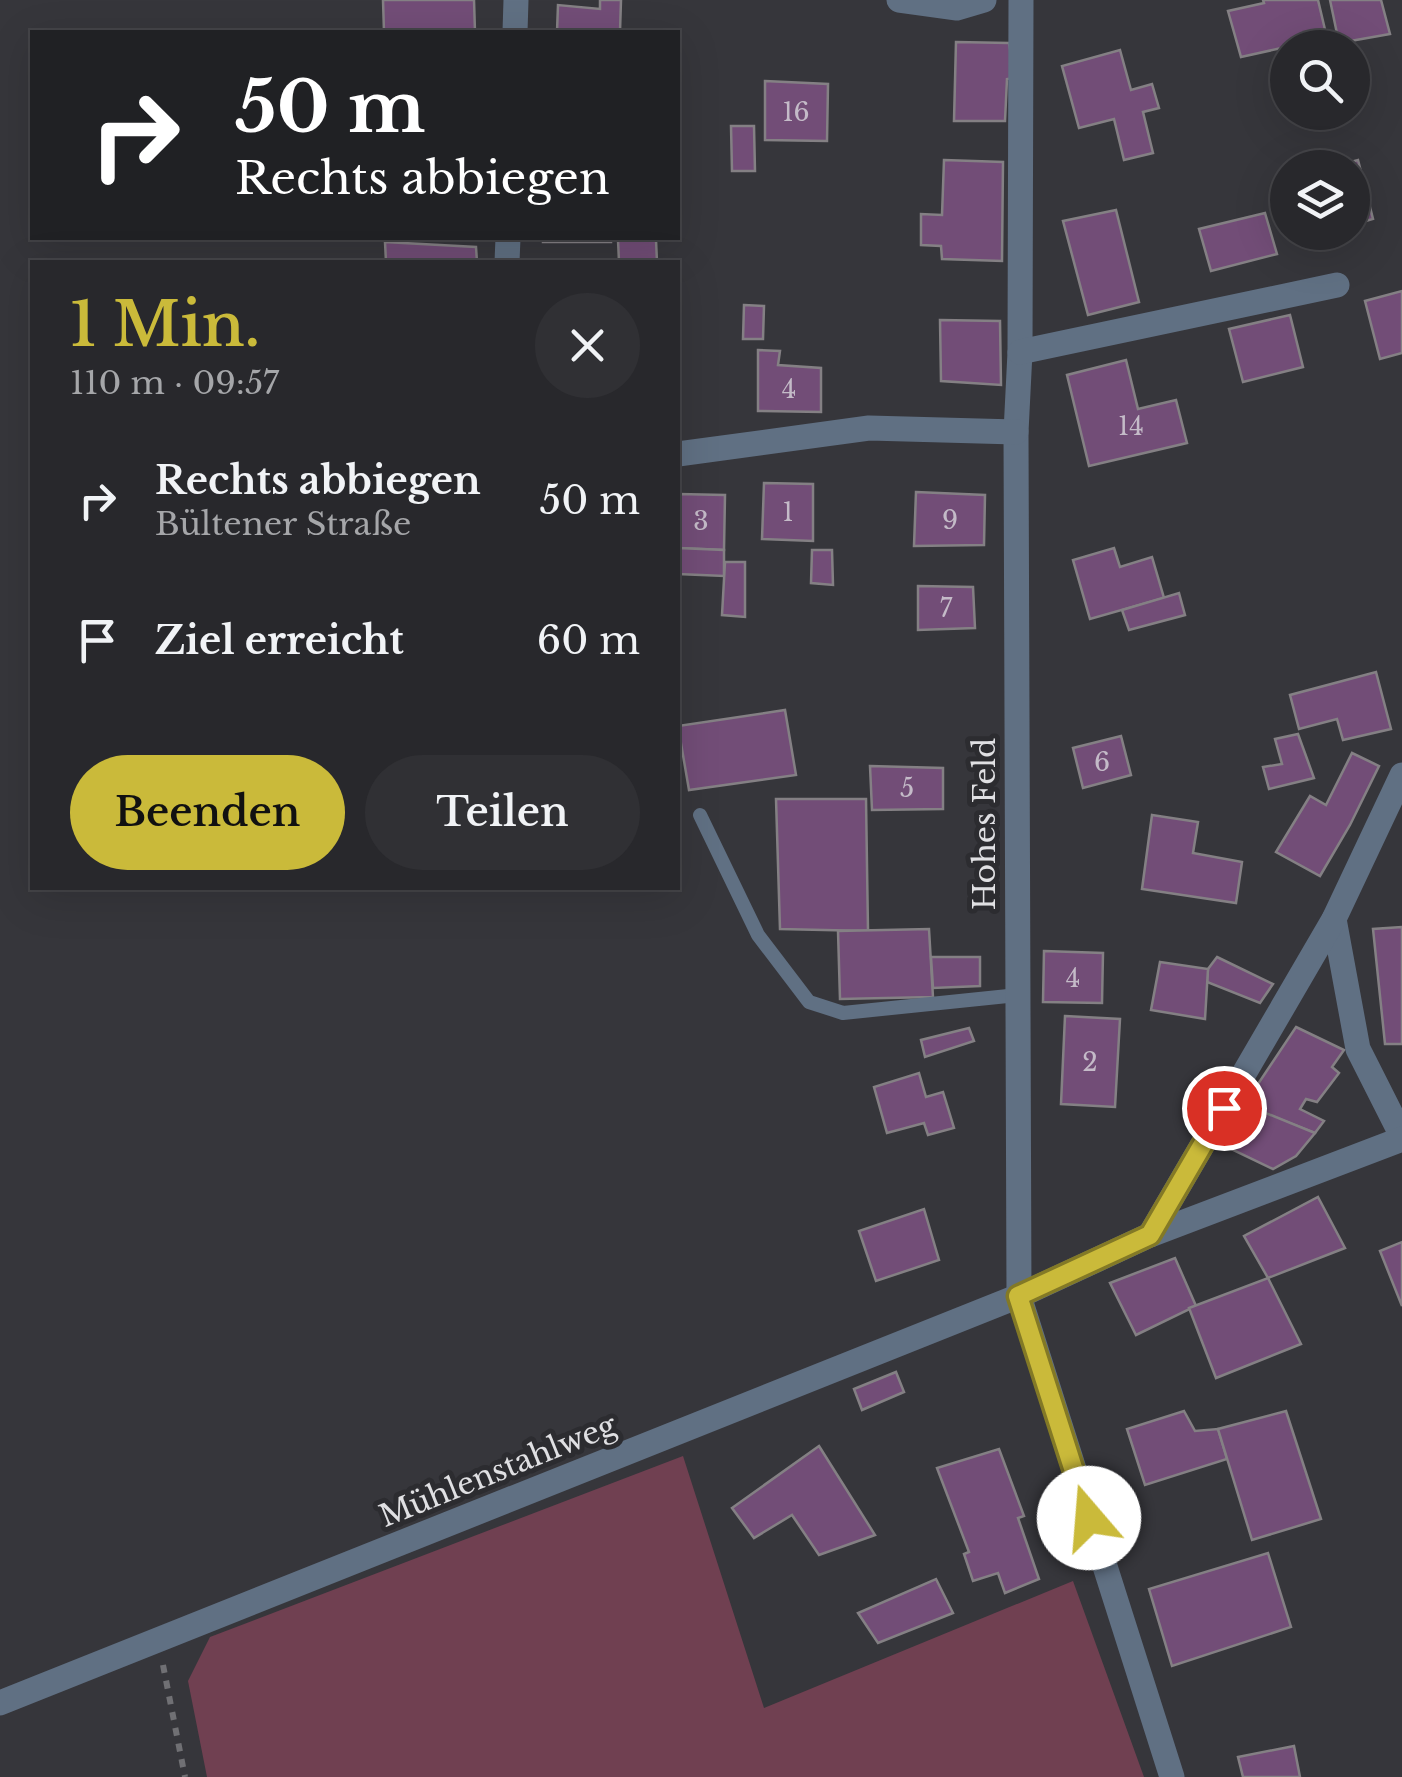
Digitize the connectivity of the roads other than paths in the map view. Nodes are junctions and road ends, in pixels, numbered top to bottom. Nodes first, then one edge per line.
1 (516, 0) edge
2 (899, 0) edge
3 (984, 0) edge
4 (1022, 0) edge
5 (515, 30) edge
6 (1338, 285) dead end
7 (1020, 352) junction
8 (1016, 432) junction
9 (680, 454) edge
10 (1402, 775) edge
11 (700, 815) dead end
12 (1334, 919) junction
13 (1018, 995) junction
14 (1402, 1138) edge
15 (1150, 1235) junction
16 (1018, 1296) junction
17 (0, 1704) edge
18 (1172, 1777) edge

1 - 5 street
2 - 3 street
4 - 7 street, Hohes Feld
6 - 7 street
7 - 8 street, Hohes Feld
8 - 9 street
8 - 13 street, Hohes Feld
10 - 12 street
11 - 13 lane
12 - 14 street
12 - 15 street
13 - 16 street, Hohes Feld
14 - 15 street, Mühlenstahlweg
15 - 16 street, Mühlenstahlweg
16 - 17 street, Mühlenstahlweg
16 - 18 street, Hohes Feld

